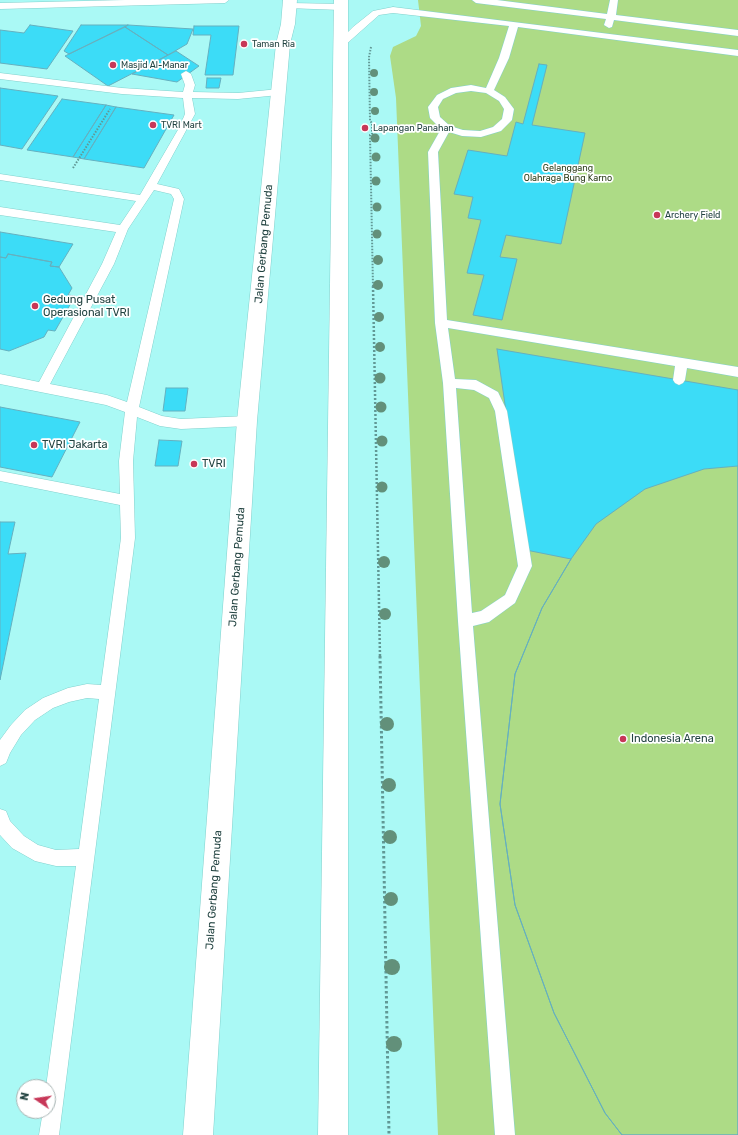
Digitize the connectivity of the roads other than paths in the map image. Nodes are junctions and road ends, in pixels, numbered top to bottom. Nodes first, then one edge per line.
1 (225, 0) edge
2 (476, 0) edge
3 (614, 0) edge
4 (487, 1) junction
5 (290, 3) edge
6 (341, 3) edge
7 (0, 6) edge
8 (611, 17) junction
9 (482, 20) junction
10 (514, 24) junction
11 (738, 33) edge
12 (607, 36) junction
13 (340, 45) junction
14 (738, 53) edge
15 (186, 74) dead end
16 (0, 76) edge
17 (279, 92) junction
18 (489, 92) junction
19 (187, 96) junction
20 (446, 128) junction
21 (0, 177) edge
22 (151, 186) junction
23 (143, 199) junction
24 (0, 211) edge
25 (123, 230) junction
26 (441, 323) junction
27 (681, 363) junction
28 (738, 372) edge
29 (0, 379) edge
30 (679, 380) dead end
31 (449, 383) junction
32 (42, 387) junction
33 (132, 409) junction
34 (247, 421) junction
35 (0, 476) edge
36 (127, 501) junction
37 (465, 621) junction
38 (108, 692) junction
39 (0, 758) edge
40 (0, 817) edge
41 (86, 857) junction
42 (49, 1135) edge
43 (198, 1135) edge
44 (333, 1135) edge
45 (504, 1135) edge

1 - 7 lane
2 - 4 lane
3 - 8 lane
4 - 8 lane
4 - 9 lane
5 - 6 lane
5 - 17 main road, Jalan Gerbang Pemuda
6 - 13 main road
8 - 11 lane
8 - 12 lane
9 - 10 lane
9 - 13 lane
10 - 12 lane
10 - 18 lane
12 - 14 lane
13 - 44 main road
15 - 19 lane
16 - 19 lane
17 - 19 lane
17 - 34 main road, Jalan Gerbang Pemuda
18 - 20 lane
18 - 20 lane
19 - 22 lane
20 - 26 lane
21 - 23 lane
22 - 23 lane
22 - 33 lane
23 - 25 lane
24 - 25 lane
25 - 32 lane
26 - 27 lane
26 - 31 lane
27 - 28 lane
27 - 30 lane
29 - 32 lane
31 - 37 lane
31 - 37 lane
32 - 33 lane
33 - 34 lane
33 - 36 lane
34 - 43 main road, Jalan Gerbang Pemuda
35 - 36 lane
36 - 38 lane
37 - 45 lane
38 - 39 lane
38 - 41 lane
40 - 41 lane
41 - 42 lane

